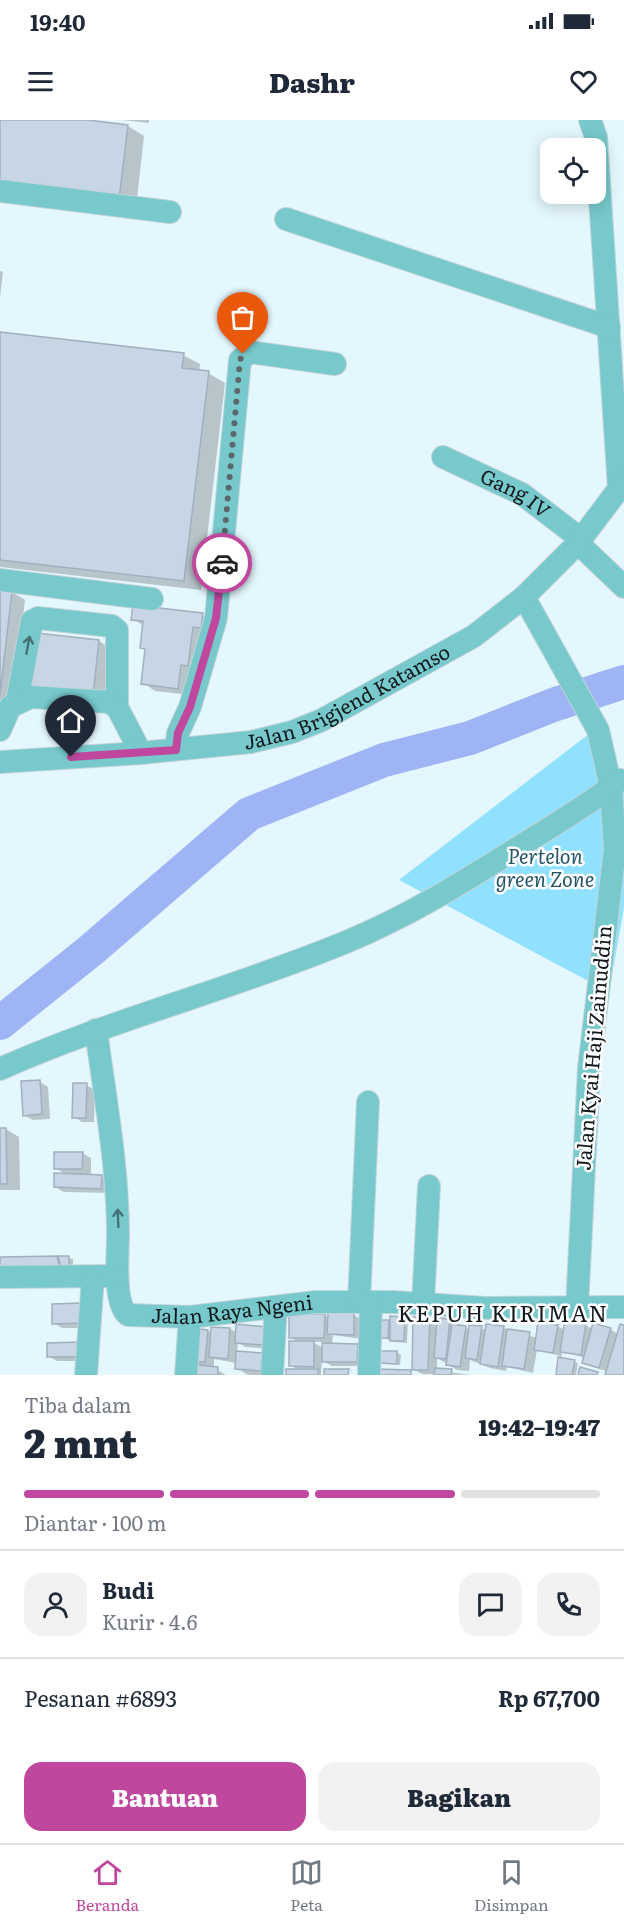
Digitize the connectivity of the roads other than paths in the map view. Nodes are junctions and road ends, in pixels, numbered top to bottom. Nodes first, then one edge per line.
1 (590, 120) edge
2 (0, 192) edge
3 (170, 212) dead end
4 (286, 219) dead end
5 (609, 327) junction
6 (335, 364) dead end
7 (443, 457) dead end
8 (622, 485) edge
9 (579, 541) junction
10 (0, 580) edge
11 (624, 587) edge
12 (524, 597) junction
13 (152, 599) dead end
14 (17, 702) junction
15 (117, 707) junction
16 (0, 730) edge
17 (176, 750) junction
18 (141, 753) junction
19 (0, 762) edge
20 (618, 782) edge
21 (614, 925) edge
22 (96, 1030) junction
23 (0, 1069) edge
24 (369, 1102) dead end
25 (429, 1186) dead end
26 (117, 1276) junction
27 (0, 1277) edge
28 (93, 1277) junction
29 (365, 1302) junction
30 (423, 1304) junction
31 (274, 1307) junction
32 (624, 1307) edge
33 (577, 1308) junction
34 (190, 1317) junction
35 (86, 1375) edge
36 (186, 1375) edge
37 (272, 1375) edge
38 (369, 1375) edge

1 - 5 street
2 - 3 street
4 - 5 street
5 - 8 street
6 - 17 street
7 - 9 street, Gang IV
8 - 9 street, Jalan Brigjend Katamso
9 - 11 street, Gang IV
9 - 12 street, Jalan Brigjend Katamso
10 - 13 street
12 - 17 street, Jalan Brigjend Katamso
12 - 20 street, Jalan Kyai Haji Zainuddin
14 - 15 street
14 -> 15 street
14 - 16 street
15 - 18 street
17 - 18 street, Jalan Brigjend Katamso
18 - 19 street, Jalan Brigjend Katamso
20 - 21 street, Jalan Kyai Haji Zainuddin
20 - 22 street
21 - 33 street, Jalan Kyai Haji Zainuddin
22 - 23 street
26 -> 22 street, Jalan Raya Ngeni
24 - 29 street
25 - 30 street
26 - 28 street
26 - 34 street, Jalan Raya Ngeni
27 - 28 street
28 - 35 street
29 - 30 street, Jalan Raya Ngeni
29 - 31 street, Jalan Raya Ngeni
29 - 38 street
30 - 33 street, Jalan Raya Ngeni
31 - 34 street, Jalan Raya Ngeni
31 - 37 street
32 - 33 street, Jalan Raya Ngeni
34 - 36 street

